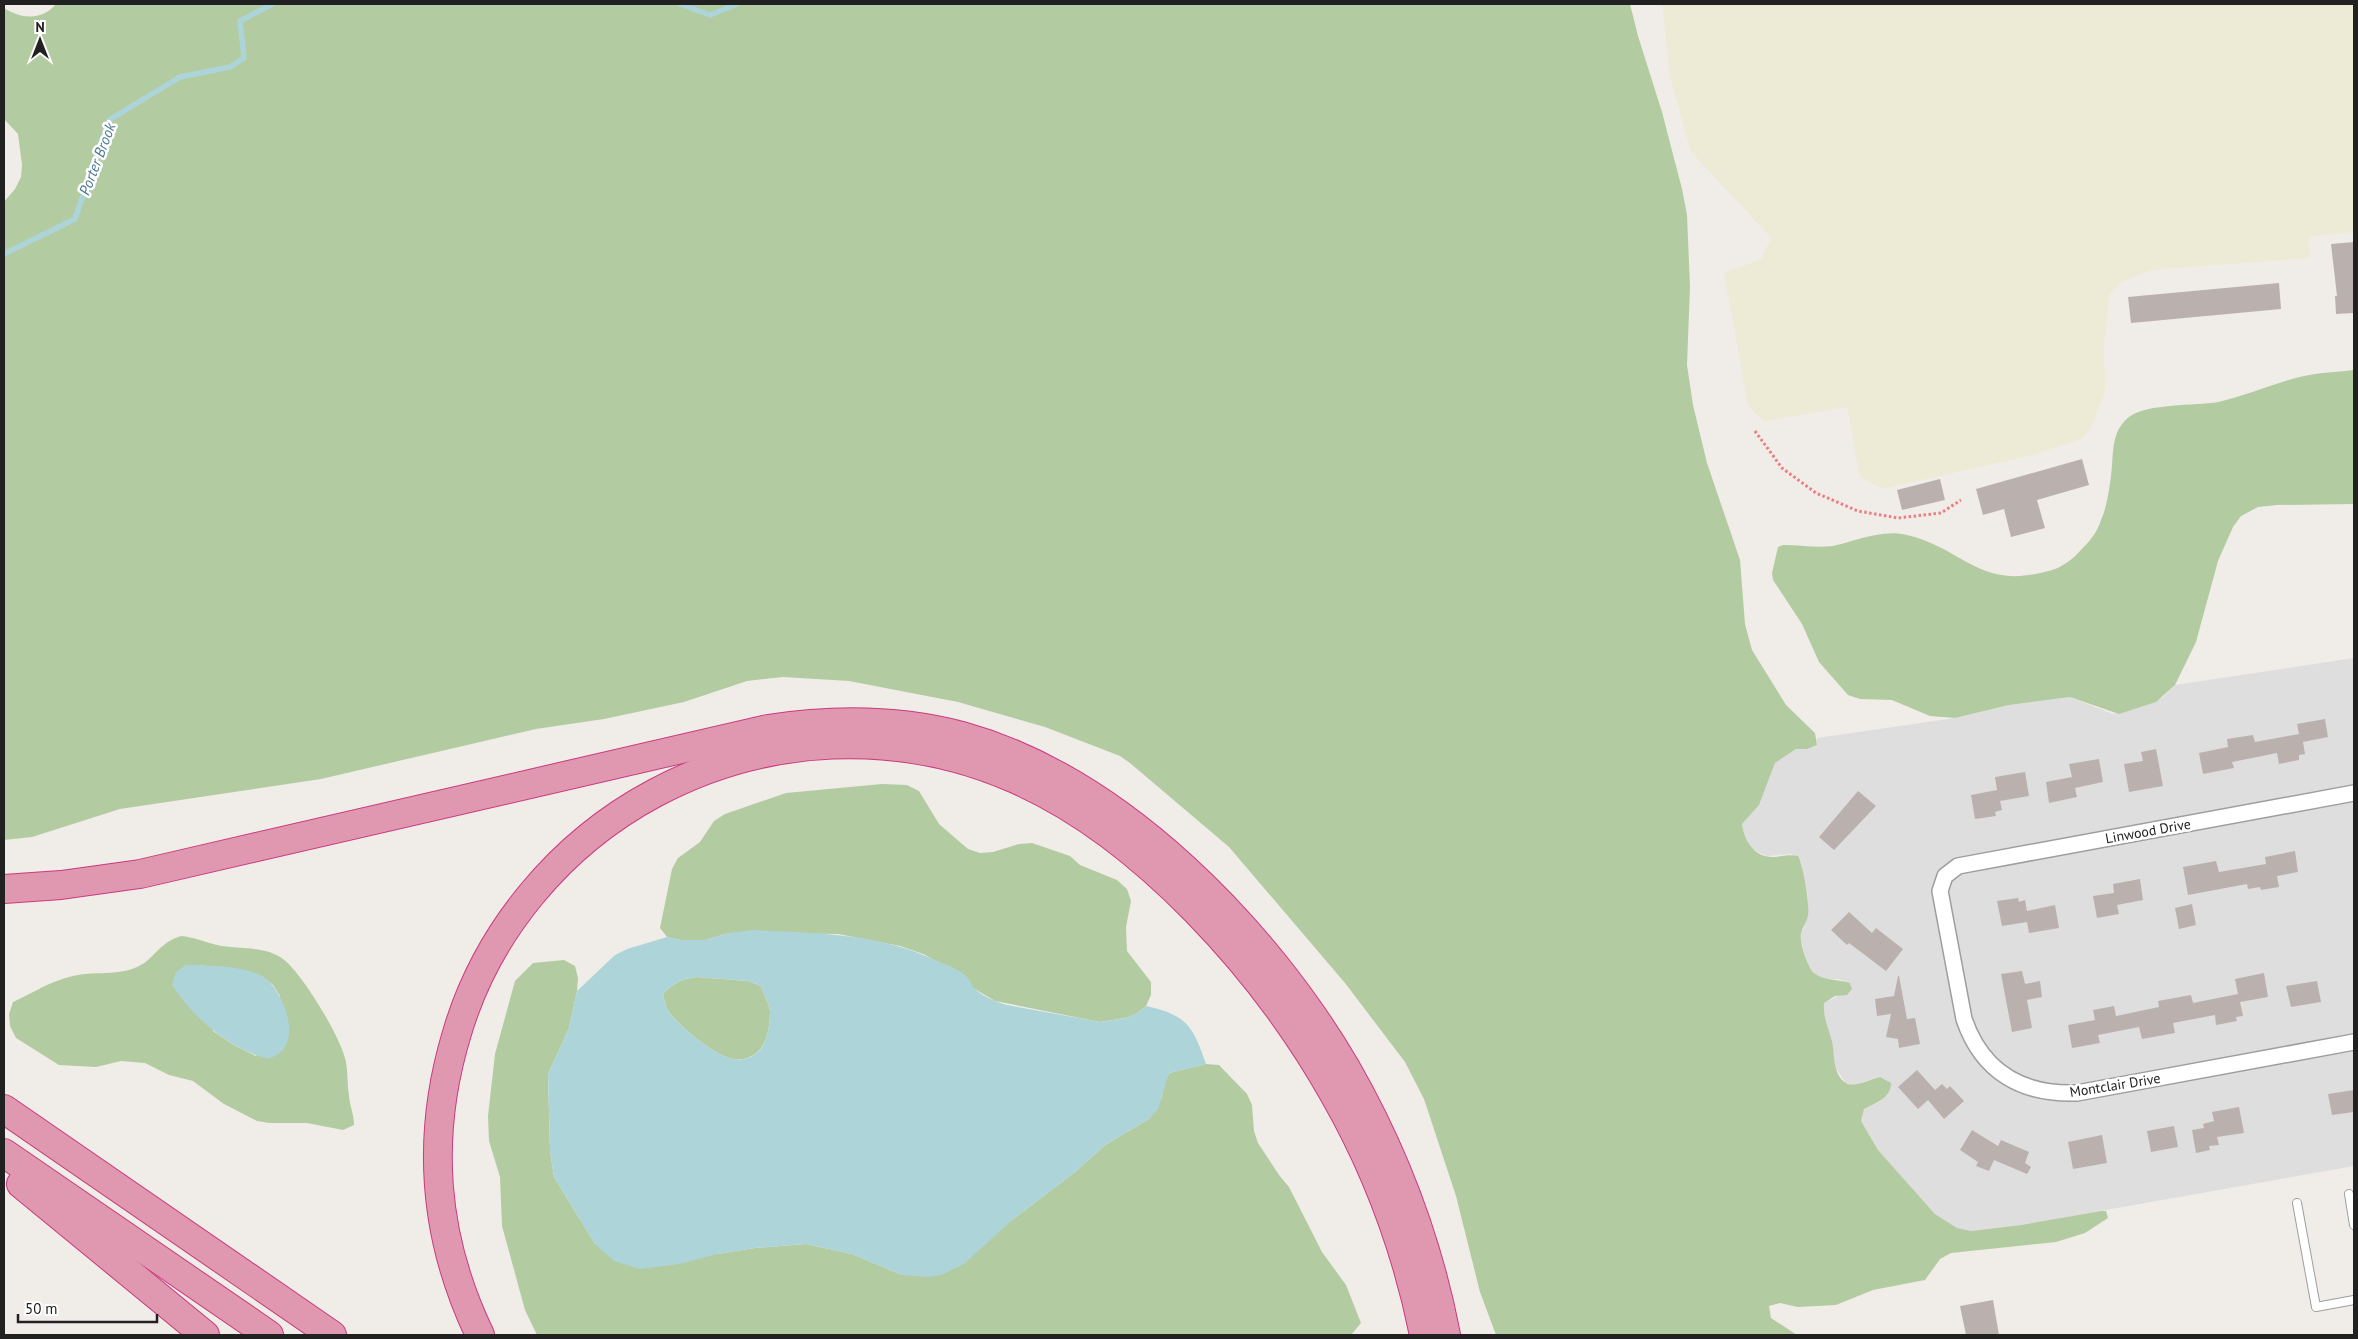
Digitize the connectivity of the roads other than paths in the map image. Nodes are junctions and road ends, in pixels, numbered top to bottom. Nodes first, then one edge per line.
1 (2354, 793) edge
2 (1945, 876) joint
3 (4, 889) edge
4 (2354, 1042) edge
5 (4, 1109) edge
6 (4, 1153) edge
7 (4, 1171) edge
8 (2349, 1194) dead end
9 (2297, 1203) dead end
10 (2354, 1225) edge
11 (2354, 1300) edge
12 (205, 1335) edge
13 (269, 1335) edge
14 (332, 1335) edge
15 (480, 1335) edge
16 (1424, 1335) edge
17 (1446, 1335) edge

1 - 2 street, Linwood Drive
2 - 4 street, Montclair Drive
3 - 17 highway
5 - 14 highway
6 - 13 highway
7 - 12 highway
8 - 10 lane
9 - 11 lane
15 - 16 highway

